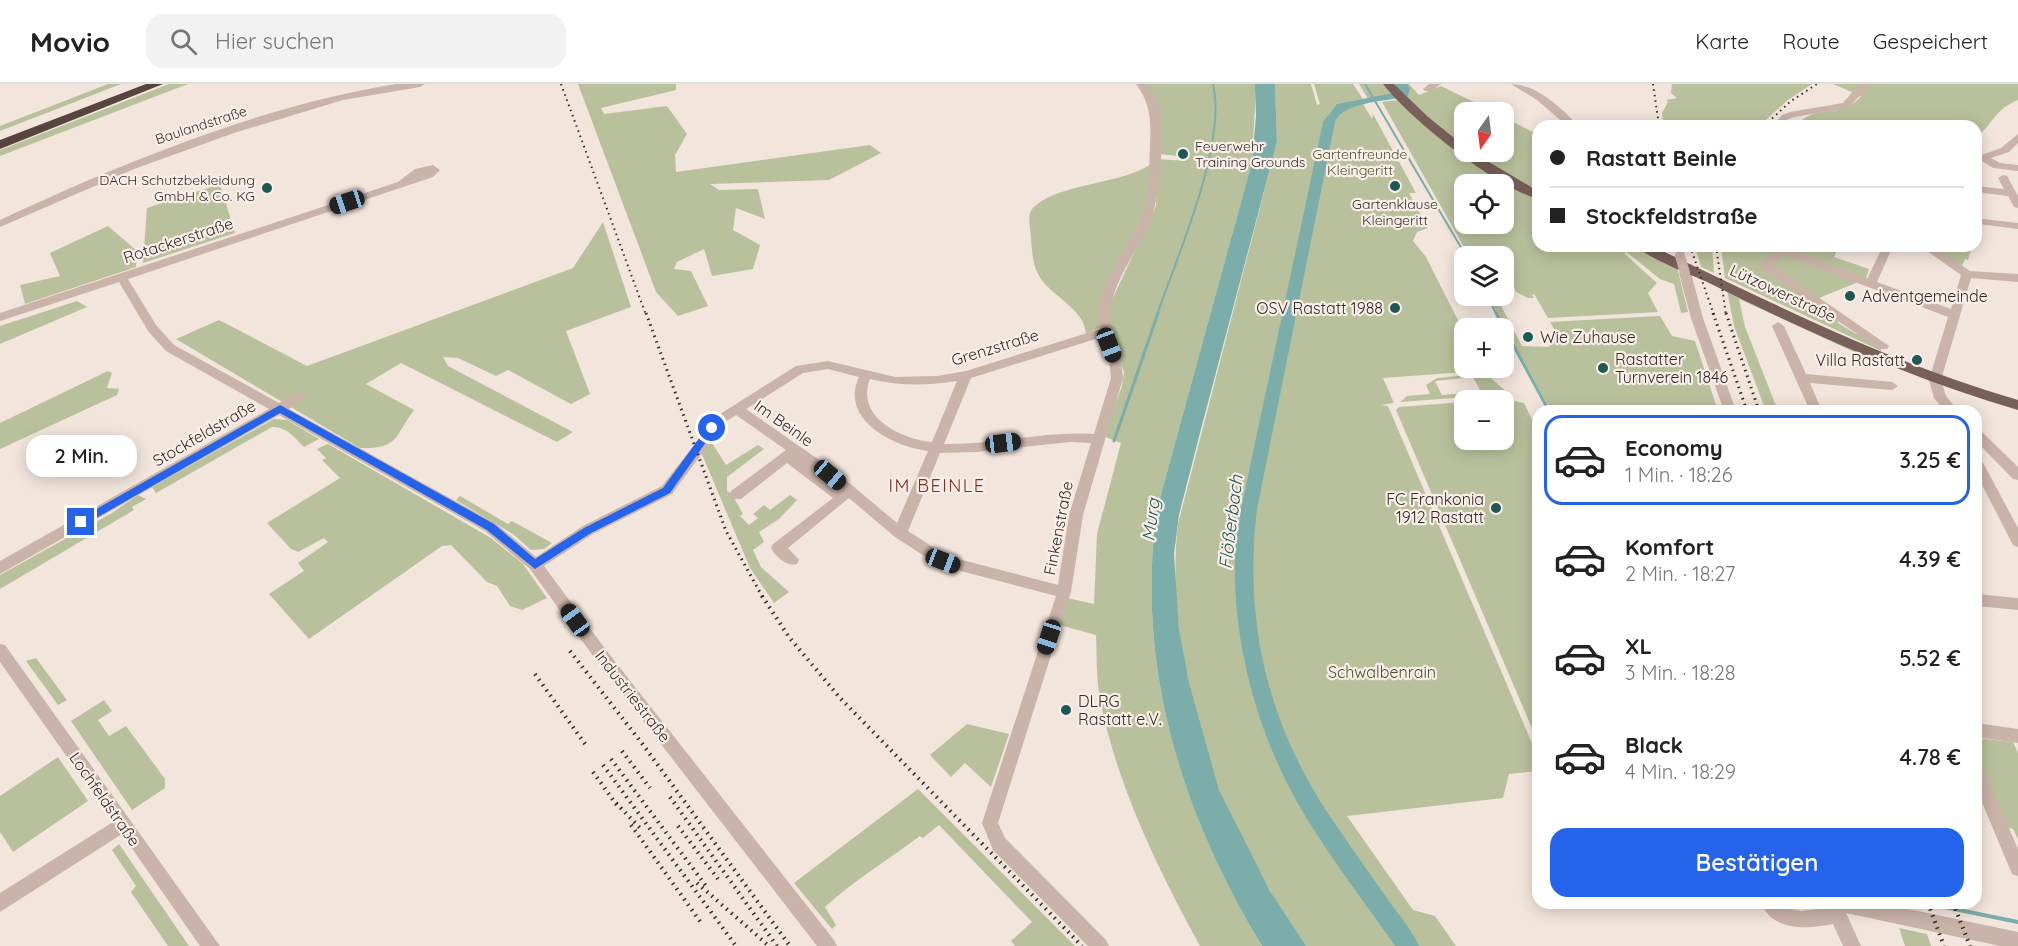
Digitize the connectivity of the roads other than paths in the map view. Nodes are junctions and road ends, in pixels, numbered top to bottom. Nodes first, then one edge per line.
1 (134, 84) edge
2 (157, 84) edge
3 (420, 84) edge
4 (1141, 84) edge
5 (1388, 84) edge
6 (1516, 84) edge
7 (1866, 84) edge
8 (1567, 120) edge
9 (1782, 120) edge
10 (0, 136) edge
11 (2018, 137) edge
12 (0, 146) edge
13 (1982, 159) edge
14 (1982, 159) edge
15 (2018, 168) edge
16 (2003, 178) dead end
17 (402, 184) dead end
18 (1982, 190) edge
19 (1532, 192) edge
20 (2011, 193) junction
21 (2018, 205) edge
22 (1983, 222) dead end
23 (0, 224) edge
24 (2018, 226) edge
25 (1655, 252) edge
26 (1678, 252) edge
27 (1775, 252) edge
28 (1788, 252) edge
29 (1885, 252) edge
30 (1934, 252) edge
31 (1968, 274) junction
32 (121, 276) junction
33 (2018, 278) edge
34 (1870, 284) junction
35 (1955, 315) junction
36 (0, 317) edge
37 (1778, 326) dead end
38 (1104, 332) junction
39 (1883, 346) dead end
40 (867, 373) junction
41 (966, 375) junction
42 (1801, 378) junction
43 (1935, 380) junction
44 (1892, 386) dead end
45 (300, 397) dead end
46 (1728, 405) edge
47 (1813, 405) edge
48 (1946, 405) edge
49 (2018, 405) edge
50 (280, 409) junction
51 (736, 409) junction
52 (1098, 439) junction
53 (1982, 440) edge
54 (935, 448) junction
55 (791, 453) junction
56 (1982, 473) edge
57 (2018, 476) edge
58 (736, 495) dead end
59 (900, 533) junction
60 (2018, 541) edge
61 (792, 560) dead end
62 (535, 565) junction
63 (0, 568) edge
64 (1064, 592) junction
65 (1982, 601) edge
66 (2018, 604) edge
67 (0, 650) edge
68 (1982, 731) edge
69 (2018, 736) edge
70 (1982, 785) edge
71 (122, 825) junction
72 (2018, 868) edge
73 (0, 903) edge
74 (1777, 909) edge
75 (1832, 909) edge
76 (1838, 909) edge
77 (1848, 909) edge
78 (2018, 941) edge
79 (211, 946) edge
80 (828, 946) edge
81 (1100, 946) edge
82 (1852, 946) edge

1 - 10 highway
2 - 12 highway
3 - 23 street, Baulandstraße
4 - 38 street, Finkenstraße
5 - 19 main road
6 - 8 street
7 - 9 street
11 - 13 street
14 - 15 street
16 - 20 street
17 - 32 street, Rotackerstraße
18 - 20 street
20 - 21 street
22 - 24 street
25 - 43 main road, Lützowerstraße
26 - 46 street, bridge
27 - 39 street
28 - 34 street
29 - 34 street
30 - 31 street
31 - 33 street
31 - 35 street
32 - 36 street, Rotackerstraße
32 - 50 street, Industriestraße
34 - 35 street
35 - 43 street
37 - 42 street
38 - 41 street, Grenzstraße
38 - 52 street, Finkenstraße
40 - 41 street, Grenzstraße
40 - 51 street, Grenzstraße
40 - 54 street
41 - 54 street
42 - 44 street
42 - 47 street
43 - 48 street
43 - 49 main road
45 - 50 street, Stockfeldstraße
50 - 62 street, Industriestraße
50 - 63 street, Stockfeldstraße
51 - 55 street, Im Beinle
51 - 62 street, Grenzstraße
52 - 54 street
52 - 64 street, Finkenstraße
53 - 57 street
54 - 59 street
55 - 58 street
55 - 59 street, Im Beinle
55 - 61 street, Im Beinle
56 - 60 street
59 - 64 street, Im Beinle
62 - 80 street, Industriestraße
64 - 81 street, Finkenstraße
65 - 66 street
67 - 71 street, Lochfeldstraße
68 - 69 street
70 - 72 street
71 - 73 street
71 - 79 street, Lochfeldstraße
74 - 75 street
76 - 82 street
77 - 78 street

